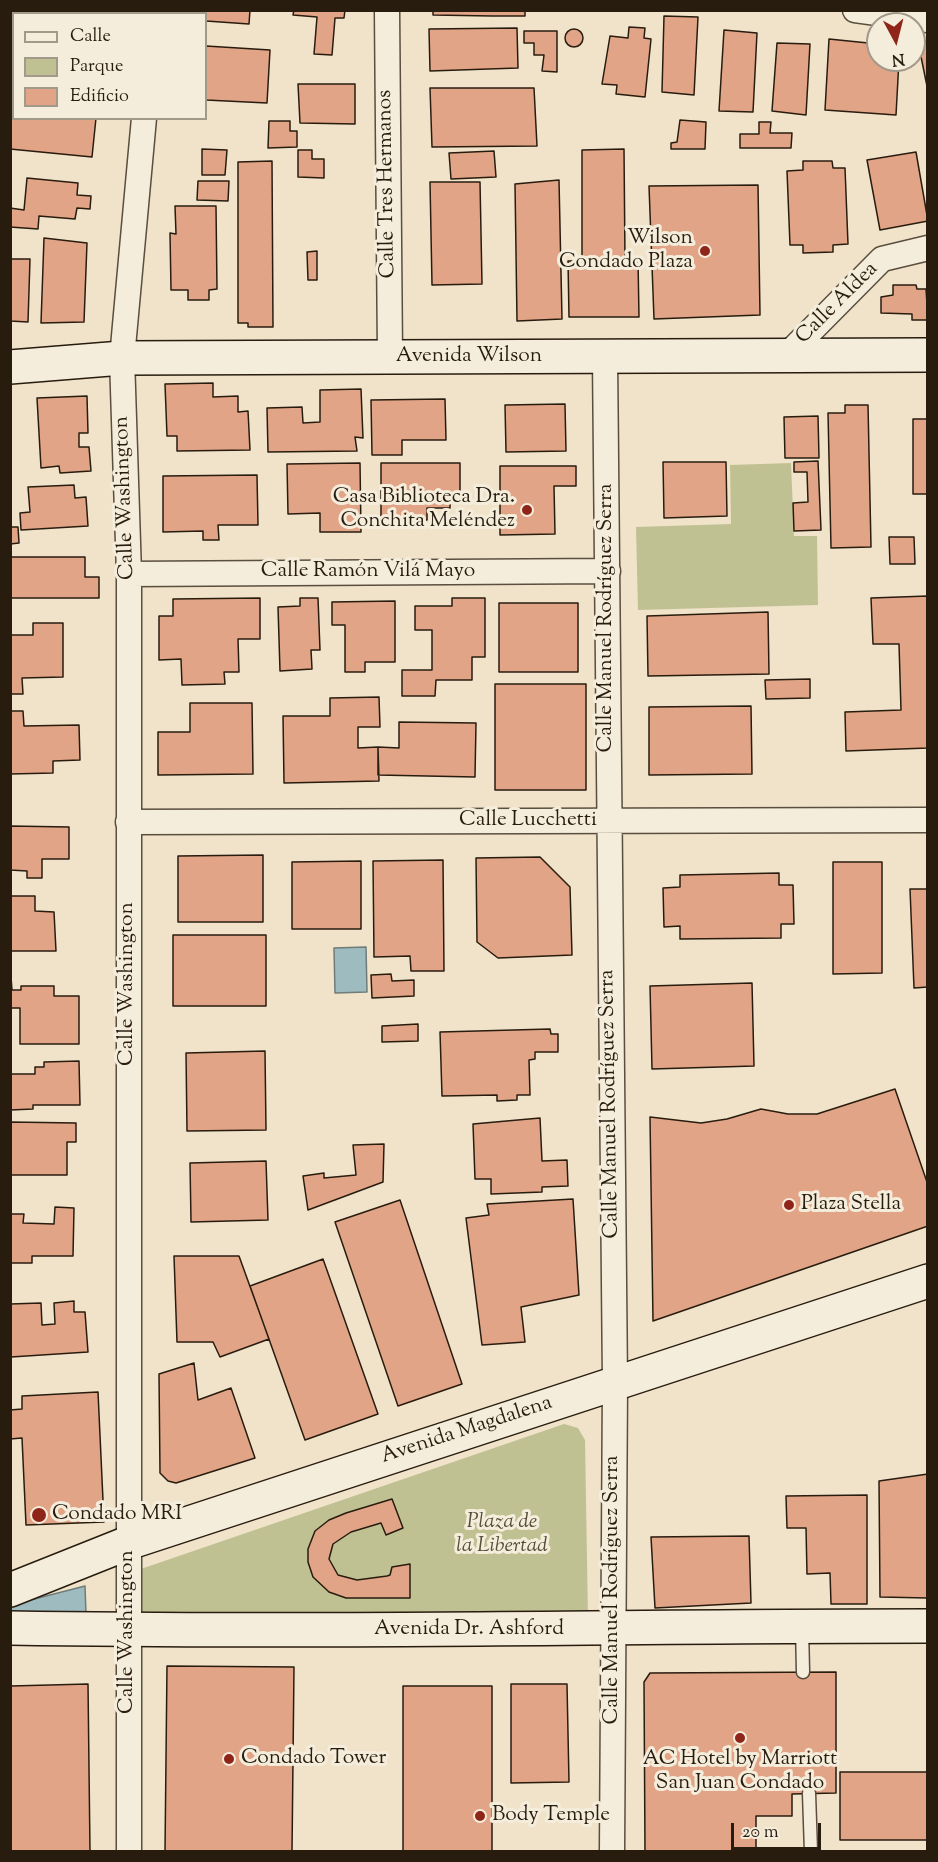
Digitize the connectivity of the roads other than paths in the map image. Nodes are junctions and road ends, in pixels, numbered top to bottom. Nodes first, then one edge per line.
1 (387, 10) edge
2 (855, 10) edge
3 (927, 20) edge
4 (144, 120) edge
5 (927, 248) edge
6 (927, 355) edge
7 (787, 356) junction
8 (390, 357) junction
9 (605, 357) junction
10 (122, 358) junction
11 (10, 367) edge
12 (608, 571) junction
13 (129, 574) junction
14 (608, 820) junction
15 (927, 820) edge
16 (128, 822) junction
17 (927, 1281) edge
18 (615, 1383) junction
19 (128, 1543) junction
20 (10, 1590) edge
21 (802, 1626) junction
22 (927, 1626) edge
23 (10, 1628) edge
24 (128, 1630) junction
25 (612, 1630) junction
26 (803, 1672) dead end
27 (809, 1793) dead end
28 (129, 1851) edge
29 (612, 1851) edge
30 (811, 1851) edge

1 - 8 street, Calle Tres Hermanos
2 - 3 street
4 - 10 street, Calle Washington
5 - 7 street, Calle Aldea
6 - 7 street, Avenida Wilson
7 - 9 street, Avenida Wilson
8 - 9 street, Avenida Wilson
8 - 10 street, Avenida Wilson
9 - 12 street, Calle Manuel Rodríguez Serra
10 - 11 street, Avenida Wilson
10 - 13 street, Calle Washington
12 - 13 street, Calle Ramón Vilá Mayo
12 - 14 street, Calle Manuel Rodríguez Serra
13 - 16 street, Calle Washington
14 - 15 street, Calle Lucchetti
14 - 16 street, Calle Lucchetti
14 - 18 street, Calle Manuel Rodríguez Serra
16 - 19 street, Calle Washington
17 - 18 street, Avenida Magdalena
18 - 19 street, Avenida Magdalena
18 - 25 street, Calle Manuel Rodríguez Serra
19 - 20 street, Avenida Magdalena
19 - 24 street, Calle Washington
21 - 22 street, Avenida Dr. Ashford
21 - 25 street, Avenida Dr. Ashford
21 - 26 lane
23 - 24 street, Avenida Dr. Ashford
24 - 25 street, Avenida Dr. Ashford
24 - 28 street, Calle Washington
25 - 29 street, Calle Manuel Rodríguez Serra
27 - 30 lane

